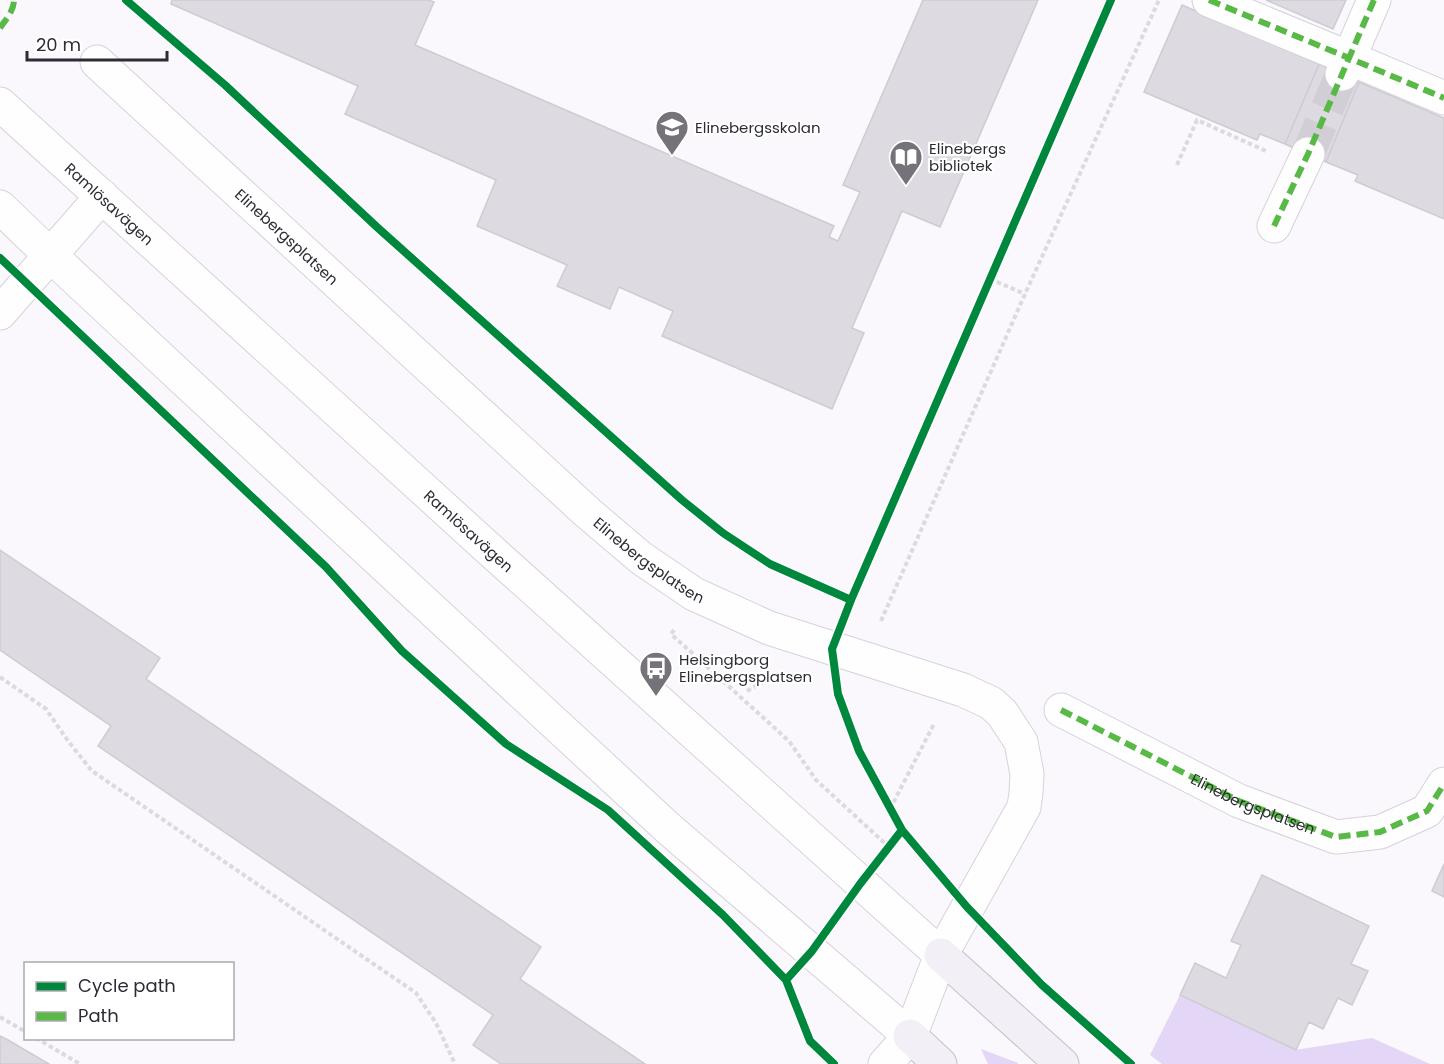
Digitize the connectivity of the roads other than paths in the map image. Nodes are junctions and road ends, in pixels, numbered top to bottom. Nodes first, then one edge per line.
1 (1209, 0) edge
2 (1374, 0) edge
3 (97, 62) dead end
4 (1346, 66) junction
5 (1444, 99) edge
6 (0, 104) edge
7 (1308, 154) tunnel mouth
8 (102, 196) junction
9 (0, 207) edge
10 (1274, 226) dead end
11 (50, 255) junction
12 (0, 313) edge
13 (1061, 710) dead end
14 (1444, 784) edge
15 (941, 955) junction
16 (910, 1036) junction
17 (885, 1064) edge
18 (940, 1064) edge
19 (1062, 1064) edge

1 - 4 street
2 - 4 street
3 - 15 street, Elinebergsplatsen
4 - 5 street
6 - 8 street, Ramlösavägen
7 - 10 street
8 - 11 street
8 - 15 street, Ramlösavägen
9 - 11 street
11 - 12 street
11 - 16 street
13 - 14 street, Elinebergsplatsen
15 - 16 street, Elinebergsplatsen
15 - 19 highway
16 - 17 street
16 - 18 highway

